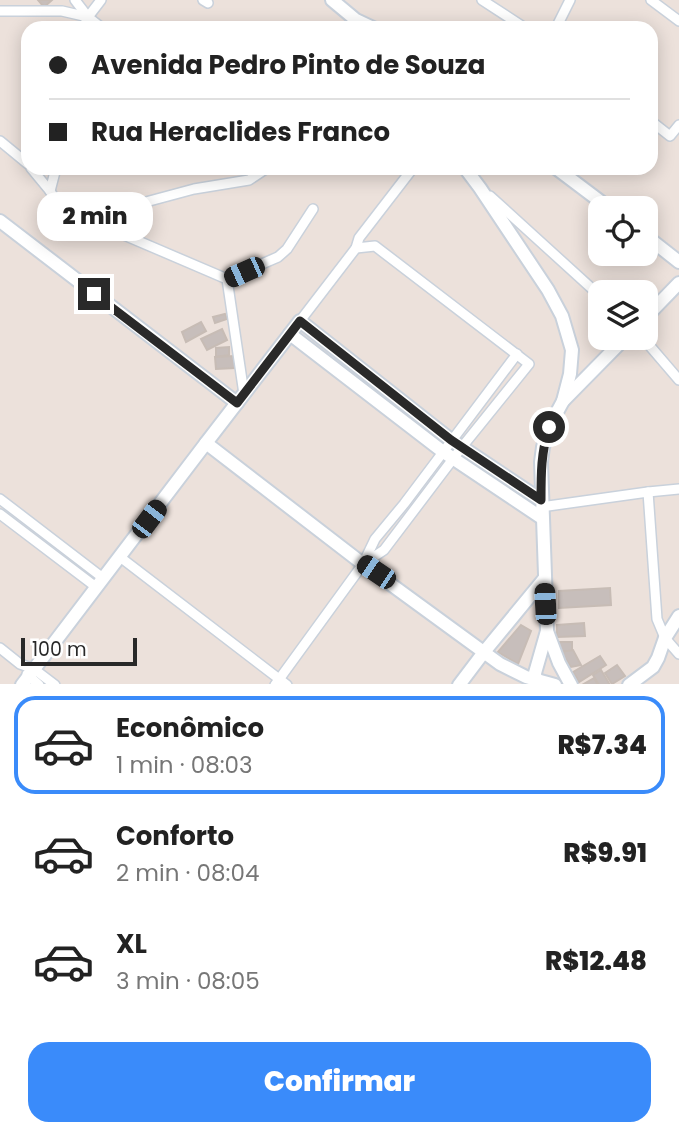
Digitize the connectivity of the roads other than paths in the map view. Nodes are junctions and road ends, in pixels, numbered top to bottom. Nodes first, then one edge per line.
1 (75, 0) edge
2 (101, 0) edge
3 (331, 0) edge
4 (342, 0) edge
5 (482, 0) edge
6 (570, 0) edge
7 (651, 0) edge
8 (3, 10) edge
9 (88, 17) junction
10 (679, 20) edge
11 (86, 21) edge
12 (93, 21) edge
13 (355, 21) edge
14 (356, 21) edge
15 (514, 21) edge
16 (560, 21) edge
17 (679, 126) edge
18 (658, 127) edge
19 (0, 141) edge
20 (21, 158) edge
21 (37, 175) edge
22 (54, 175) edge
23 (256, 175) edge
24 (408, 175) edge
25 (470, 175) edge
26 (565, 175) edge
27 (480, 188) junction
28 (50, 191) junction
29 (593, 196) edge
30 (313, 209) dead end
31 (0, 222) edge
32 (103, 226) junction
33 (658, 245) edge
34 (356, 248) junction
35 (679, 262) edge
36 (227, 279) junction
37 (679, 283) edge
38 (588, 285) edge
39 (658, 305) edge
40 (300, 321) junction
41 (290, 334) junction
42 (613, 350) edge
43 (654, 350) edge
44 (517, 354) junction
45 (677, 374) edge
46 (377, 382) junction
47 (368, 394) junction
48 (240, 398) junction
49 (564, 401) junction
50 (206, 443) junction
51 (456, 444) junction
52 (448, 455) junction
53 (679, 489) edge
54 (648, 492) junction
55 (0, 499) edge
56 (404, 503) junction
57 (541, 508) junction
58 (414, 511) junction
59 (0, 514) edge
60 (120, 557) junction
61 (363, 564) junction
62 (544, 579) junction
63 (100, 582) junction
64 (679, 616) edge
65 (547, 631) junction
66 (665, 638) junction
67 (0, 648) edge
68 (484, 652) junction
69 (679, 654) edge
70 (31, 679) edge
71 (535, 682) edge
72 (280, 683) edge
73 (55, 684) edge
74 (459, 684) edge
75 (555, 684) edge
76 (571, 684) edge
77 (629, 684) edge

1 - 9 street
2 - 9 street
3 - 13 main road
4 - 14 main road
5 - 15 street
6 - 16 street
7 - 10 street
8 - 9 street
9 - 11 street
9 - 12 street
17 - 18 street
19 - 20 street
21 - 28 street
22 - 28 street
23 - 32 street
24 - 34 street
25 - 27 main road
26 - 29 main road
27 - 38 street
27 - 49 main road
28 - 32 street
30 - 36 street
31 - 48 main road
32 - 36 street
33 - 35 main road
34 - 40 street
34 - 44 street
36 - 48 street
37 - 39 main road
40 - 41 main road
40 - 46 main road
41 - 47 main road
41 - 48 main road
42 - 49 main road
43 - 45 street
44 - 51 street
44 - 51 street
46 - 47 main road
46 - 51 main road
47 - 52 main road
48 - 50 main road
49 - 57 main road
50 - 60 main road
50 - 61 main road
51 - 52 street
51 - 57 main road
52 - 56 street
52 - 57 main road
52 - 58 street
53 - 54 street
54 - 57 street
54 - 66 street
55 - 63 street
56 - 58 street
56 - 61 street
57 - 62 main road
58 - 61 street
59 - 63 street
60 - 63 main road
60 - 72 street
61 - 68 main road
61 - 72 street
62 - 65 main road
62 - 68 main road
63 - 70 main road
64 - 66 main road
65 - 71 main road
65 - 76 main road
66 - 69 street
66 - 77 main road
67 - 70 street
68 - 71 main road
68 - 74 main road
70 - 73 street
71 - 75 main road

